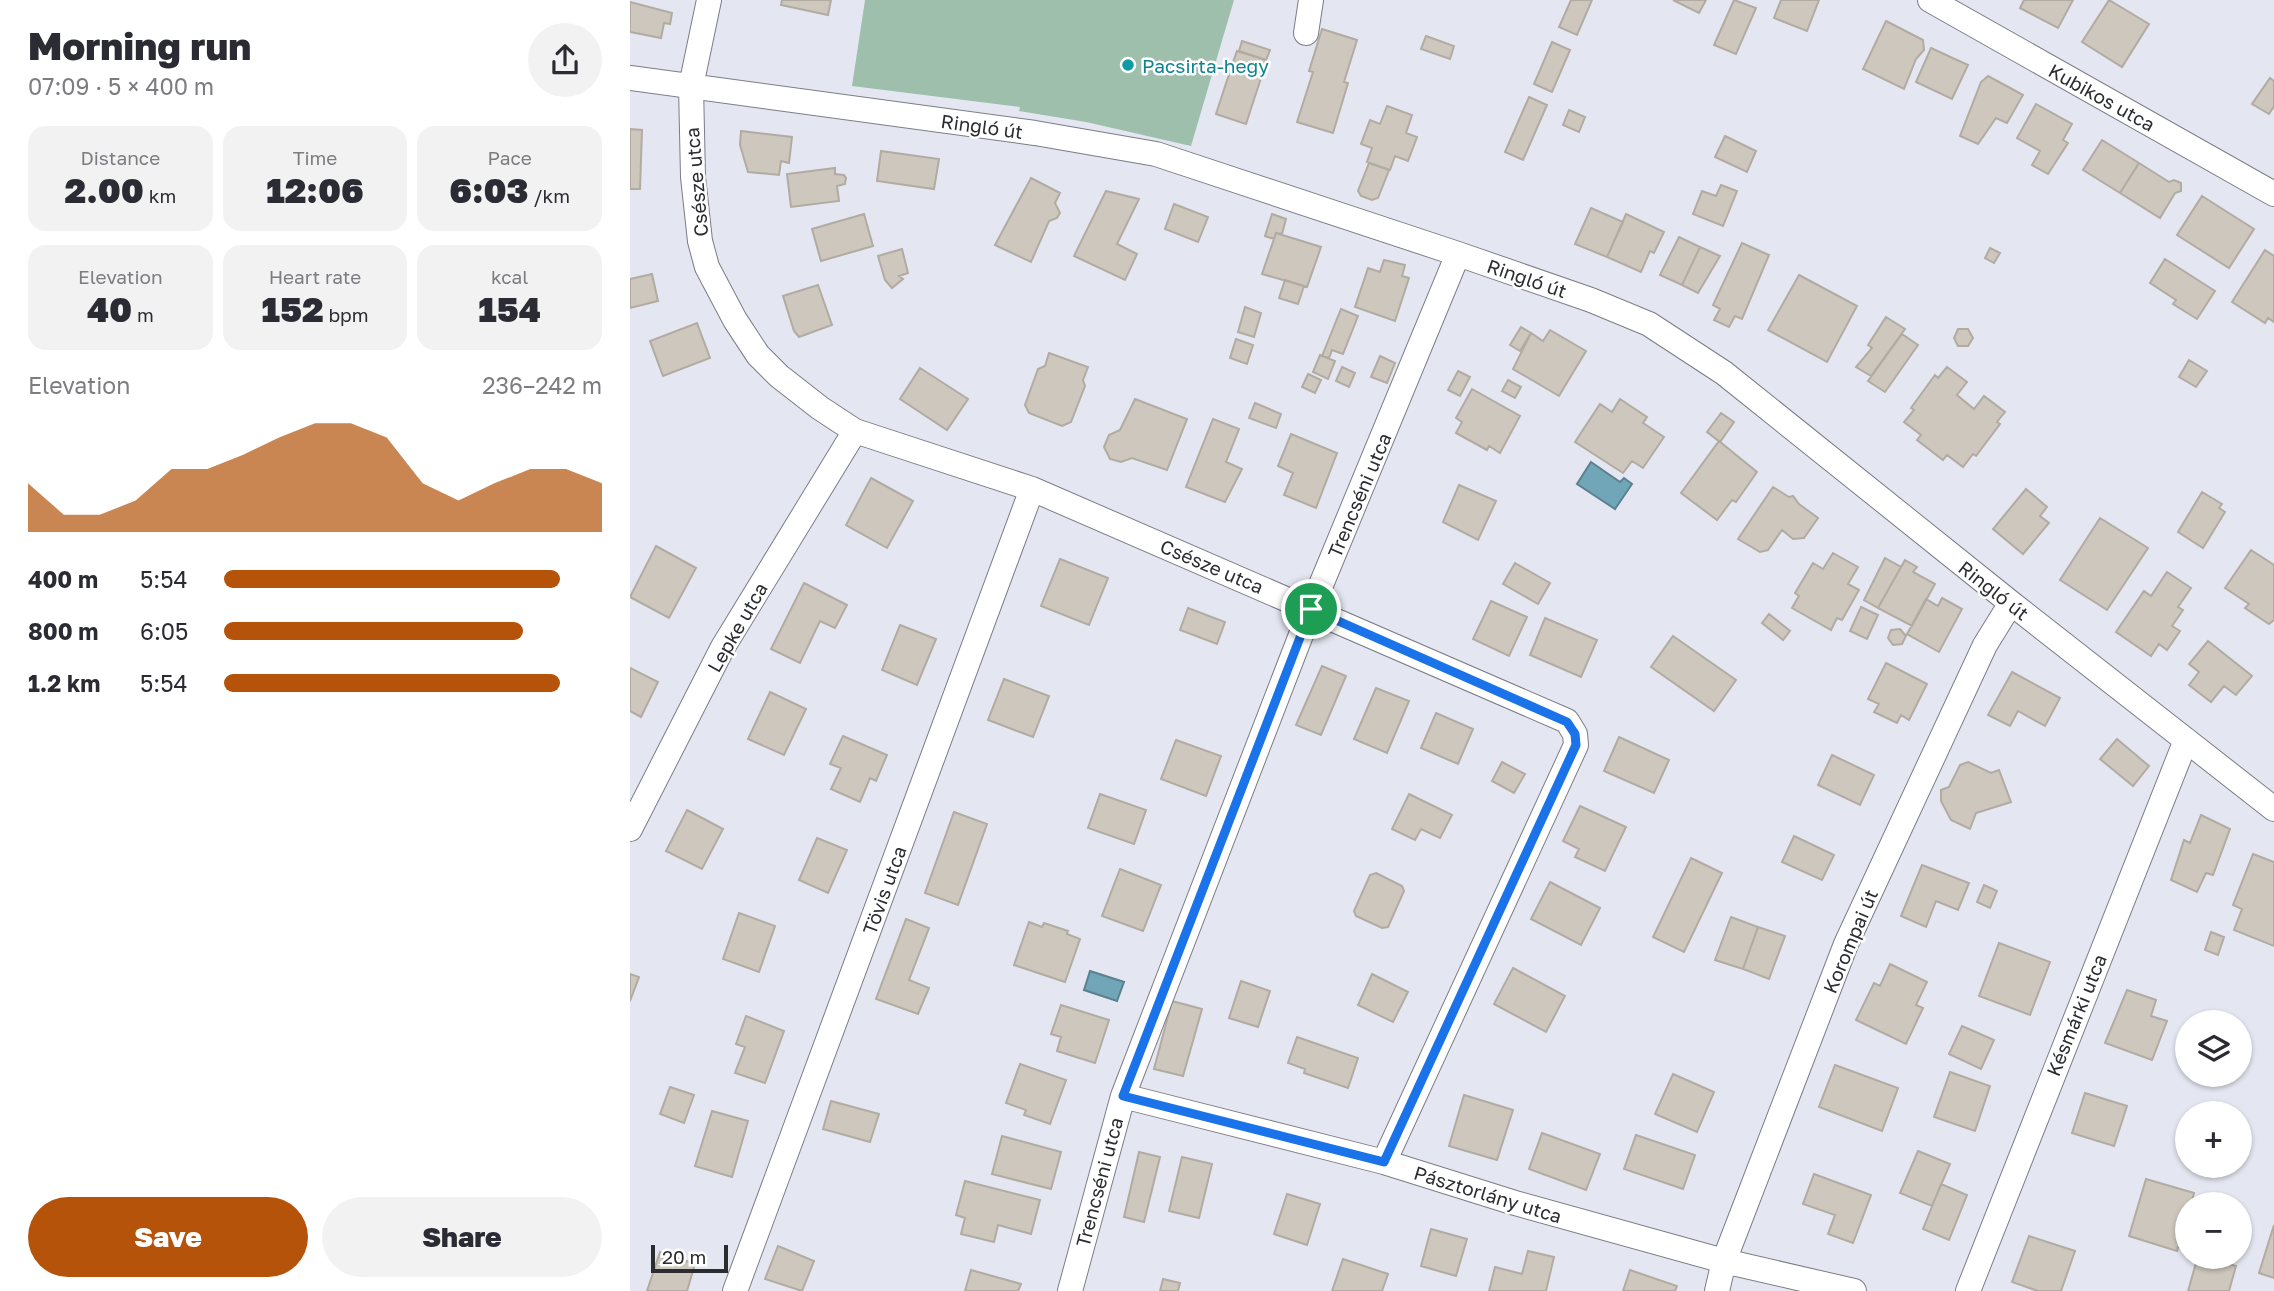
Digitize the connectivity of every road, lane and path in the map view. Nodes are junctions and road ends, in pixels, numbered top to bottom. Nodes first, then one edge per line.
1 (709, 0) edge
2 (1311, 0) edge
3 (1930, 0) edge
4 (1306, 33) dead end
5 (630, 78) edge
6 (691, 86) junction
7 (2274, 194) edge
8 (1458, 254) junction
9 (855, 431) junction
10 (1032, 489) junction
11 (2011, 603) junction
12 (1311, 609) junction
13 (2186, 740) junction
14 (2274, 809) edge
15 (630, 829) edge
16 (1123, 1096) junction
17 (1384, 1162) junction
18 (1724, 1261) junction
19 (735, 1291) edge
20 (1070, 1291) edge
21 (1717, 1291) edge
22 (1854, 1291) edge
23 (1968, 1291) edge

1 - 6 street, Csésze utca
2 - 4 street
3 - 7 street, Kubikos utca
5 - 6 street, Ringló út
6 - 8 street, Ringló út
6 - 9 street, Csésze utca
8 - 11 street, Ringló út
8 - 12 street, Trencséni utca
9 - 10 street, Csésze utca
9 - 15 street, Lepke utca
10 - 12 street, Csésze utca
10 - 19 street, Tövis utca
11 - 13 street, Ringló út
11 - 18 street, Korompai út
12 - 16 street, Trencséni utca
12 - 17 street, Csésze utca
13 - 14 street, Ringló út
13 - 23 street, Késmárki utca
16 - 17 street, Pásztorlány utca
16 - 20 street, Trencséni utca
17 - 18 street, Pásztorlány utca
18 - 21 street, Korompai út
18 - 22 street, Pásztorlány utca

